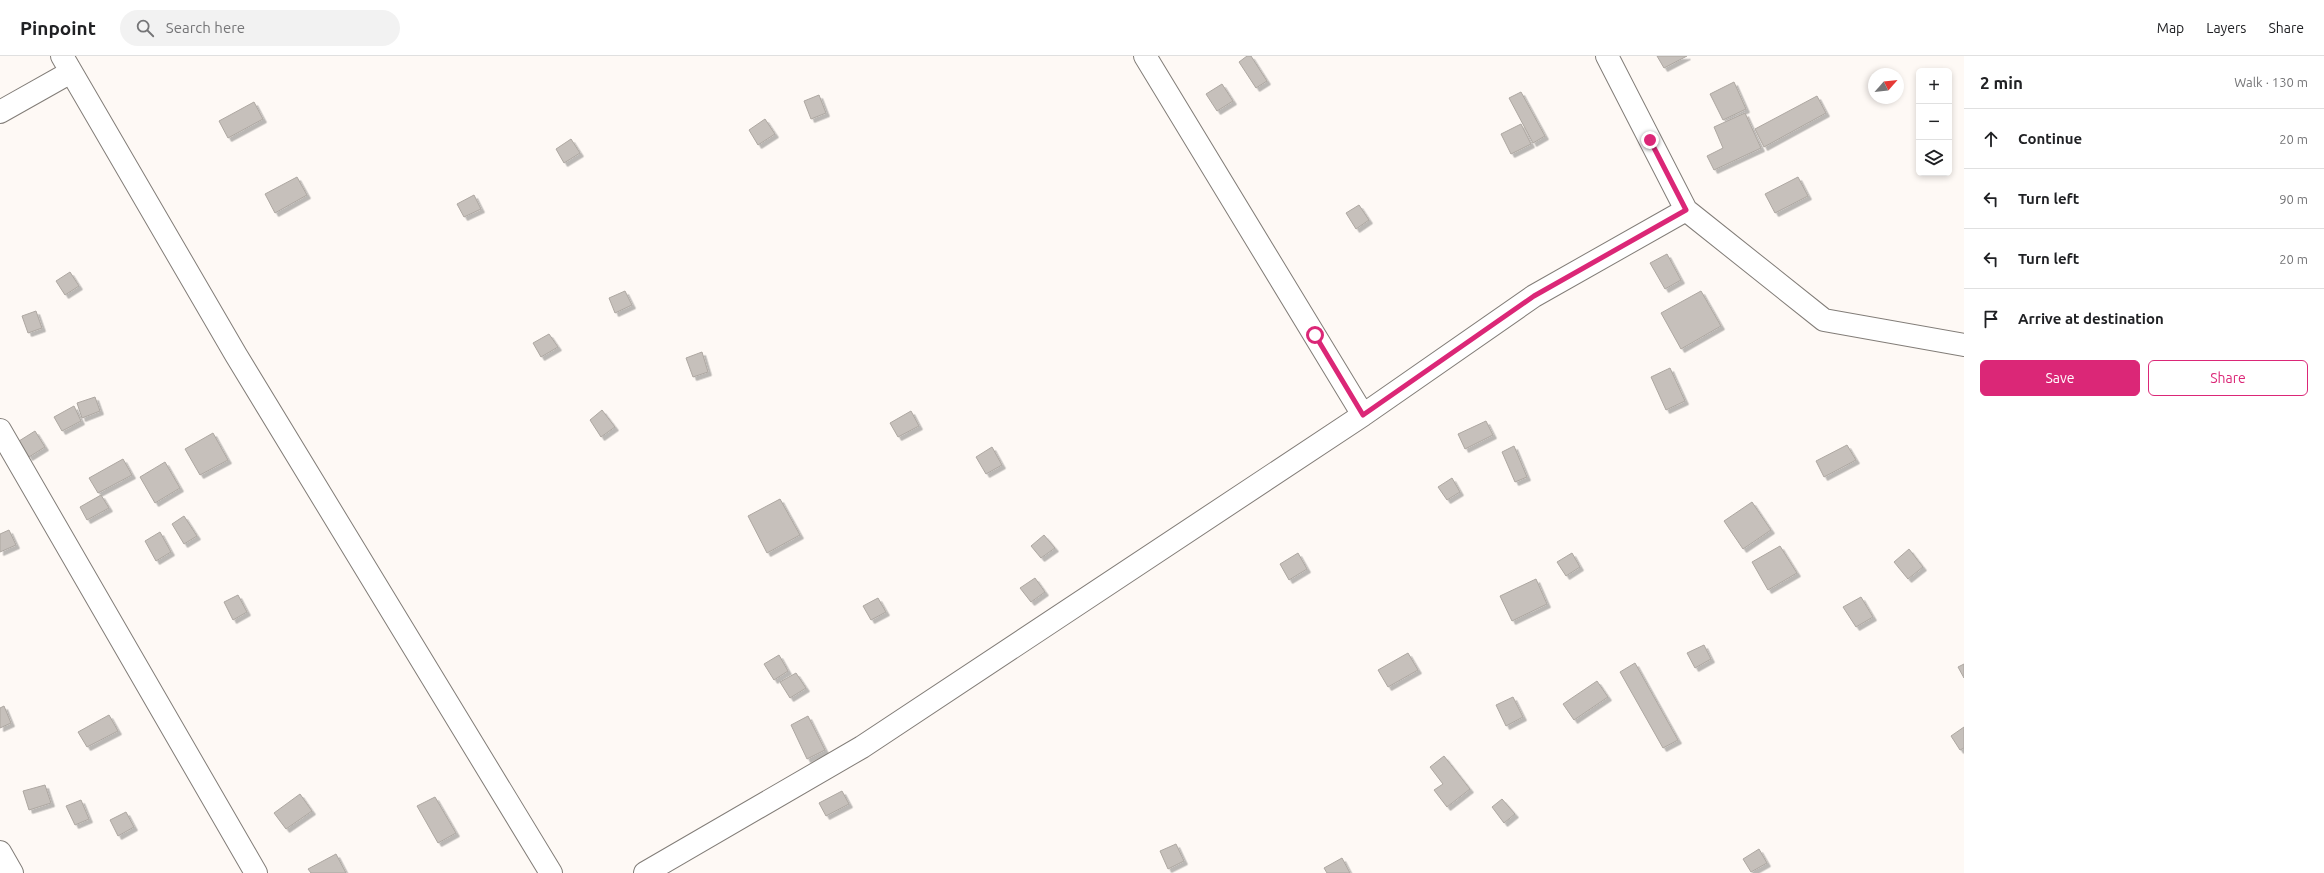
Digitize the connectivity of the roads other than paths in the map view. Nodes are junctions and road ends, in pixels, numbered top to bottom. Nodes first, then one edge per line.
1 (1144, 56) edge
2 (1607, 56) edge
3 (67, 64) edge
4 (0, 112) edge
5 (1686, 210) junction
6 (1964, 345) edge
7 (1363, 415) junction
8 (0, 430) edge
9 (0, 852) edge
10 (12, 873) edge
11 (256, 873) edge
12 (551, 873) edge
13 (645, 873) edge

1 - 7 street
2 - 5 street
3 - 4 street
3 - 12 street
5 - 6 street
5 - 7 street
7 - 13 street
8 - 11 street
9 - 10 street

